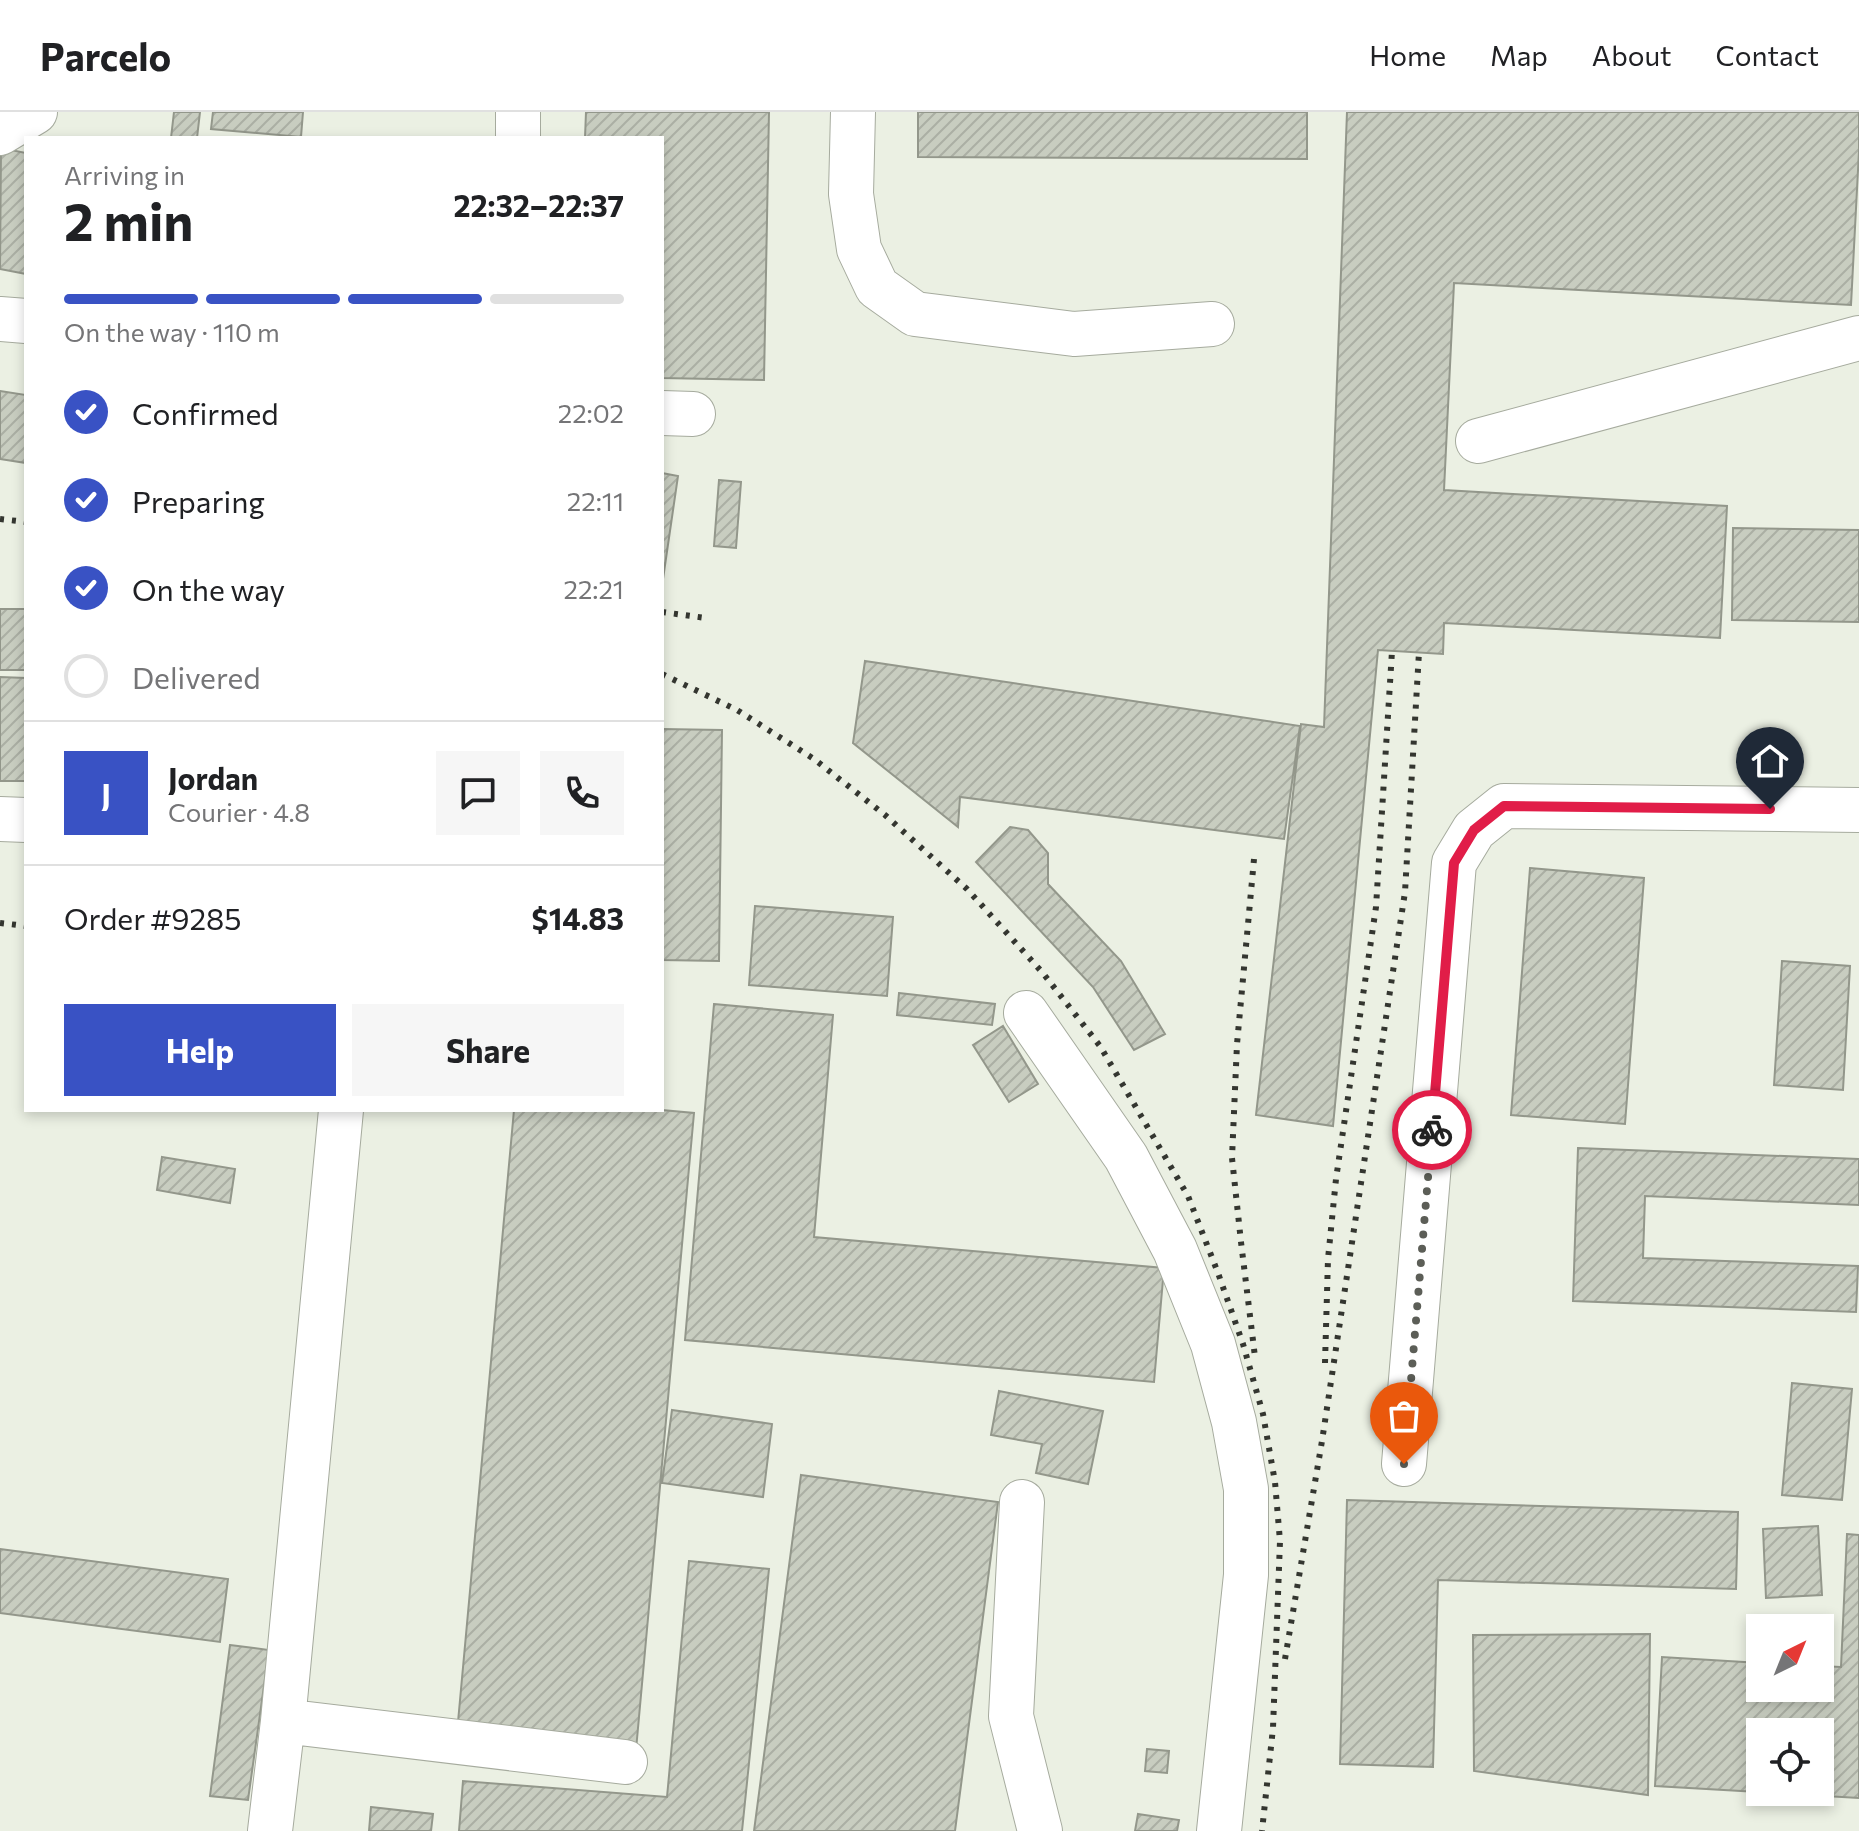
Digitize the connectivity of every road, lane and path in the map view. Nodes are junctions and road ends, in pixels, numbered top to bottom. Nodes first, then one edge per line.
1 (35, 112) edge
2 (518, 112) edge
3 (853, 112) edge
4 (0, 133) edge
5 (518, 136) edge
6 (0, 319) edge
7 (24, 321) edge
8 (1212, 324) dead end
9 (1859, 338) edge
10 (1478, 441) dead end
11 (1859, 810) edge
12 (0, 819) edge
13 (24, 820) edge
14 (1026, 1013) dead end
15 (341, 1112) edge
16 (1404, 1464) dead end
17 (1022, 1502) dead end
18 (283, 1721) junction
19 (625, 1762) dead end
20 (270, 1831) edge
21 (1040, 1831) edge
22 (1219, 1831) edge

1 - 4 lane
2 - 5 lane
3 - 8 lane
6 - 7 lane
9 - 10 lane
11 - 16 lane
12 - 13 lane
14 - 22 lane
15 - 18 lane
17 - 21 lane
18 - 19 lane
18 - 20 lane

